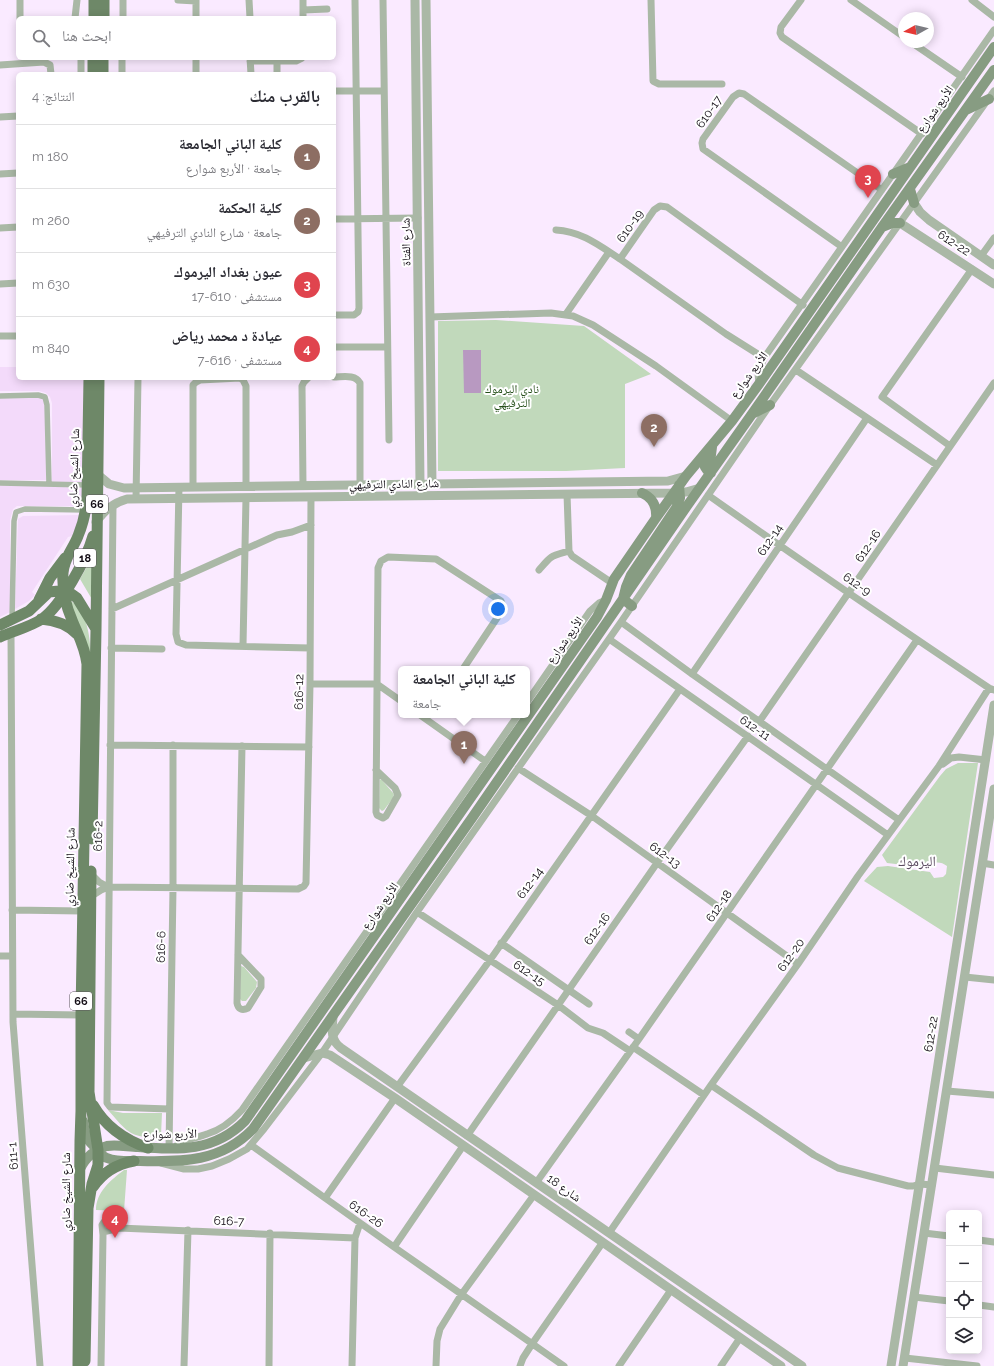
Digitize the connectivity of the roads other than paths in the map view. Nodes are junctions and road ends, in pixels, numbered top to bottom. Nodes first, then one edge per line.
1 (20, 0) edge
2 (77, 0) edge
3 (94, 0) edge
4 (104, 0) edge
5 (123, 0) edge
6 (178, 0) edge
7 (196, 0) edge
8 (249, 0) edge
9 (303, 0) edge
10 (355, 0) edge
11 (383, 0) edge
12 (415, 0) edge
13 (426, 0) edge
14 (651, 0) edge
15 (801, 0) edge
16 (851, 0) edge
17 (972, 0) edge
18 (327, 9) dead end
19 (303, 10) junction
20 (20, 16) edge
21 (75, 16) edge
22 (94, 16) edge
23 (104, 16) edge
24 (122, 16) edge
25 (196, 16) edge
26 (250, 16) edge
27 (303, 16) edge
28 (994, 17) edge
29 (994, 30) edge
30 (898, 33) edge
31 (416, 47) junction
32 (427, 47) junction
33 (920, 48) edge
34 (988, 51) edge
35 (81, 60) edge
36 (93, 60) edge
37 (103, 60) edge
38 (122, 60) edge
39 (196, 60) edge
40 (250, 60) edge
41 (299, 60) edge
42 (277, 61) junction
43 (0, 65) edge
44 (994, 70) edge
45 (52, 72) edge
46 (81, 72) edge
47 (93, 72) edge
48 (103, 72) edge
49 (122, 72) edge
50 (196, 72) edge
51 (251, 72) edge
52 (277, 72) edge
53 (962, 77) junction
54 (722, 84) dead end
55 (336, 91) edge
56 (356, 91) junction
57 (384, 91) junction
58 (991, 95) edge
59 (966, 110) junction
60 (16, 116) edge
61 (0, 117) edge
62 (937, 130) junction
63 (946, 137) junction
64 (925, 138) junction
65 (936, 152) junction
66 (910, 167) junction
67 (16, 173) edge
68 (0, 174) edge
69 (893, 174) junction
70 (910, 189) junction
71 (882, 190) junction
72 (914, 203) junction
73 (386, 218) junction
74 (418, 218) junction
75 (336, 219) edge
76 (358, 219) junction
77 (900, 223) junction
78 (16, 227) edge
79 (882, 227) junction
80 (0, 228) edge
81 (556, 230) dead end
82 (994, 238) edge
83 (842, 247) junction
84 (609, 252) junction
85 (981, 256) junction
86 (620, 259) junction
87 (994, 265) edge
88 (972, 269) junction
89 (16, 283) edge
90 (0, 284) edge
91 (994, 284) edge
92 (803, 305) junction
93 (566, 314) junction
94 (336, 315) edge
95 (430, 317) junction
96 (0, 336) edge
97 (16, 336) edge
98 (336, 347) edge
99 (387, 347) junction
100 (764, 358) junction
101 (796, 370) junction
102 (419, 372) junction
103 (430, 373) junction
104 (336, 377) edge
105 (89, 380) edge
106 (99, 380) edge
107 (138, 380) edge
108 (200, 380) edge
109 (243, 380) edge
110 (306, 380) edge
111 (994, 383) edge
112 (760, 384) junction
113 (0, 396) edge
114 (770, 406) junction
115 (752, 414) junction
116 (867, 418) junction
117 (732, 421) junction
118 (388, 440) dead end
119 (712, 445) junction
120 (950, 446) junction
121 (937, 465) junction
122 (711, 473) junction
123 (97, 474) junction
124 (420, 481) junction
125 (432, 481) junction
126 (0, 483) edge
127 (49, 484) junction
128 (87, 485) junction
129 (360, 485) junction
130 (679, 485) junction
131 (246, 486) junction
132 (280, 486) junction
133 (303, 486) junction
134 (193, 487) junction
135 (136, 488) junction
136 (179, 488) junction
137 (700, 488) junction
138 (642, 493) junction
139 (567, 494) junction
140 (708, 495) junction
141 (278, 497) junction
142 (311, 497) junction
143 (246, 498) junction
144 (136, 499) junction
145 (178, 499) junction
146 (113, 504) junction
147 (671, 505) junction
148 (86, 510) junction
149 (656, 518) junction
150 (96, 522) junction
151 (311, 525) junction
152 (779, 546) junction
153 (244, 550) junction
154 (569, 551) junction
155 (68, 555) junction
156 (539, 570) dead end
157 (177, 580) junction
158 (612, 583) junction
159 (65, 591) junction
160 (849, 593) junction
161 (623, 599) junction
162 (39, 600) junction
163 (606, 600) junction
164 (632, 606) junction
165 (112, 609) junction
166 (41, 619) junction
167 (12, 620) junction
168 (621, 622) junction
169 (0, 625) edge
170 (96, 630) junction
171 (11, 632) junction
172 (80, 637) junction
173 (0, 638) edge
174 (609, 639) junction
175 (917, 640) junction
176 (243, 646) junction
177 (111, 648) junction
178 (310, 648) junction
179 (162, 649) dead end
180 (590, 656) junction
181 (465, 666) edge
182 (692, 674) junction
183 (310, 684) junction
184 (377, 684) junction
185 (680, 689) junction
186 (992, 689) edge
187 (530, 698) edge
188 (398, 699) edge
189 (994, 705) edge
190 (530, 714) edge
191 (431, 718) edge
192 (516, 718) edge
193 (527, 718) edge
194 (759, 722) junction
195 (748, 736) junction
196 (110, 745) junction
197 (173, 746) junction
198 (242, 746) junction
199 (309, 747) junction
200 (986, 760) junction
201 (485, 761) junction
202 (940, 766) junction
203 (518, 768) junction
204 (827, 769) junction
205 (376, 770) junction
206 (816, 785) junction
207 (994, 789) edge
208 (462, 811) junction
209 (592, 816) junction
210 (472, 818) junction
211 (899, 820) junction
212 (888, 835) junction
213 (657, 863) junction
214 (982, 863) junction
215 (994, 865) edge
216 (91, 874) junction
217 (108, 887) junction
218 (173, 888) junction
219 (239, 889) junction
220 (90, 897) junction
221 (12, 910) junction
222 (82, 911) junction
223 (416, 912) junction
224 (727, 913) junction
225 (961, 920) junction
226 (973, 922) junction
227 (501, 943) junction
228 (238, 955) junction
229 (0, 956) edge
230 (12, 956) junction
231 (490, 960) junction
232 (798, 964) junction
233 (964, 977) junction
234 (994, 980) edge
235 (568, 990) junction
236 (589, 1004) dead end
237 (558, 1005) junction
238 (13, 1014) junction
239 (81, 1014) junction
240 (333, 1017) junction
241 (629, 1032) dead end
242 (332, 1037) junction
243 (639, 1039) junction
244 (632, 1049) junction
245 (322, 1053) junction
246 (304, 1058) junction
247 (711, 1085) junction
248 (397, 1087) junction
249 (947, 1091) junction
250 (704, 1095) junction
251 (994, 1095) edge
252 (395, 1098) junction
253 (90, 1100) junction
254 (169, 1109) junction
255 (81, 1111) junction
256 (467, 1136) junction
257 (251, 1145) junction
258 (463, 1146) junction
259 (148, 1148) junction
260 (171, 1149) junction
261 (98, 1150) junction
262 (134, 1161) junction
263 (505, 1161) junction
264 (159, 1162) junction
265 (934, 1168) junction
266 (80, 1169) junction
267 (498, 1170) junction
268 (994, 1174) edge
269 (536, 1183) junction
270 (920, 1184) junction
271 (932, 1185) junction
272 (90, 1193) junction
273 (534, 1194) junction
274 (325, 1198) junction
275 (360, 1223) junction
276 (116, 1228) junction
277 (188, 1230) junction
278 (103, 1232) junction
279 (270, 1233) junction
280 (609, 1233) junction
281 (924, 1233) junction
282 (946, 1236) edge
283 (355, 1238) junction
284 (982, 1240) edge
285 (602, 1242) junction
286 (994, 1242) edge
287 (394, 1247) junction
288 (640, 1254) junction
289 (633, 1263) junction
290 (671, 1290) junction
291 (461, 1295) junction
292 (914, 1297) junction
293 (946, 1301) edge
294 (982, 1305) edge
295 (714, 1306) junction
296 (994, 1307) edge
297 (708, 1315) junction
298 (740, 1338) junction
299 (532, 1344) junction
300 (781, 1352) junction
301 (904, 1362) edge
302 (777, 1363) edge
303 (40, 1366) edge
304 (78, 1366) edge
305 (85, 1366) edge
306 (101, 1366) edge
307 (184, 1366) edge
308 (269, 1366) edge
309 (352, 1366) edge
310 (436, 1366) edge
311 (520, 1366) edge
312 (564, 1366) edge
313 (618, 1366) edge
314 (721, 1366) edge
315 (802, 1366) edge
316 (891, 1366) edge
317 (977, 1366) edge

1 - 20 street
2 - 21 street
3 - 22 main road
4 - 23 main road
5 - 24 street
6 - 7 street
7 - 25 street
8 - 26 street
9 - 19 street
10 - 56 street
11 - 57 street
12 - 31 street, شارع الفتاة
13 - 32 street, شارع الفتاة
14 - 54 street
15 - 64 street
16 - 30 street
17 - 28 street
18 - 19 street
19 - 27 street
29 - 34 street
31 - 32 street
31 - 74 street, شارع الفتاة
32 - 95 street, شارع الفتاة
33 - 53 street
34 - 53 street
34 - 62 main road, الأربع شوارع
35 - 46 street
36 - 47 main road
37 - 48 main road
38 - 49 street
39 - 50 street
40 - 42 street
40 - 51 street
41 - 42 street
42 - 52 street
43 - 45 street
44 - 59 main road, الأربع شوارع
53 - 64 street
55 - 56 street
56 - 57 street
56 - 76 street
57 - 73 street
58 - 59 main road
58 - 72 street
59 - 63 main road, الأربع شوارع
60 - 61 street
62 - 63 main road
62 - 64 main road, الأربع شوارع
63 - 65 main road, الأربع شوارع
64 - 65 main road
64 - 66 main road, الأربع شوارع
64 - 69 street
65 - 70 main road, الأربع شوارع
66 - 69 main road
66 - 112 main road, الأربع شوارع
67 - 68 street
69 - 71 street
70 - 72 main road
70 - 79 main road, الأربع شوارع
71 - 83 street
71 - 83 street, 610-17
72 - 77 street
72 - 85 street, 612-22
73 - 74 street
73 - 76 street
73 - 99 street
74 - 102 street, شارع الفتاة
75 - 76 street
76 - 94 street
77 - 79 main road
77 - 88 street, 612-22
77 - 101 street
78 - 80 street
79 - 115 main road, الأربع شوارع
81 - 84 street
82 - 85 street
83 - 92 street
84 - 86 street
84 - 93 street
85 - 87 street, 612-22
86 - 92 street, 610-19
86 - 100 street, 610-19
88 - 91 street, 612-22
88 - 120 street
89 - 90 street
92 - 100 street
93 - 95 street
93 - 117 street
95 - 103 street, شارع الفتاة
96 - 97 street
98 - 99 street
99 - 118 street
100 - 112 street
101 - 114 street
101 - 116 street
102 - 103 street
102 - 124 street, شارع الفتاة
103 - 125 street, شارع الفتاة
104 - 129 street
105 - 128 main road, شارع الشيخ ضاري / 66
106 - 123 main road, شارع الشيخ ضاري / 66
107 - 135 street
108 - 134 street
109 - 131 street
110 - 133 street
111 - 120 street, 612-16
112 - 117 main road, الأربع شوارع
113 - 127 street
114 - 115 main road
114 - 140 street
115 - 122 main road, الأربع شوارع
116 - 121 street
116 - 152 street, 612-14
117 - 119 main road, الأربع شوارع
119 - 122 main road
119 - 130 main road, الأربع شوارع
120 - 121 street, 612-16
121 - 160 street, 612-16
122 - 137 main road, الأربع شوارع
123 - 135 street, شارع النادي الترفيهي
123 - 150 main road, شارع الشيخ ضاري / 66
124 - 125 street, شارع النادي الترفيهي
124 - 129 street, شارع النادي الترفيهي
125 - 130 street, شارع النادي الترفيهي
126 - 127 street
127 - 128 street
128 - 148 main road, شارع الشيخ ضاري / 66
129 - 133 street, شارع النادي الترفيهي
130 - 137 street, شارع النادي الترفيهي
130 - 138 street, شارع النادي الترفيهي
130 - 147 main road, الأربع شوارع
131 - 132 street, شارع النادي الترفيهي
131 - 134 street, شارع النادي الترفيهي
132 - 133 street, شارع النادي الترفيهي
132 - 141 street
134 - 136 street, شارع النادي الترفيهي
135 - 136 street, شارع النادي الترفيهي
135 - 144 street
136 - 145 street
137 - 161 main road, الأربع شوارع
138 - 139 street, شارع النادي الترفيهي
138 - 149 main road
139 - 142 street, شارع النادي الترفيهي
139 - 154 street
140 - 152 street, 612-9
140 - 164 street
141 - 142 street, شارع النادي الترفيهي
141 - 143 street, شارع النادي الترفيهي
142 - 151 street, 616-12
143 - 145 street, شارع النادي الترفيهي
143 - 153 street
144 - 145 street, شارع النادي الترفيهي
144 - 146 street, شارع النادي الترفيهي
145 - 157 street
146 - 150 street, شارع النادي الترفيهي
146 - 165 street, 616-2
147 - 149 main road, الأربع شوارع
147 - 161 main road
148 - 155 main road, شارع الشيخ ضاري / 66
148 - 167 street
149 - 158 main road, الأربع شوارع
150 - 159 main road, 18
150 - 170 main road, شارع الشيخ ضاري / 66
151 - 153 street
151 - 178 street, 616-12
152 - 160 street, 612-9
152 - 182 street, 612-14
153 - 157 street
153 - 176 street
154 - 156 street
154 - 158 street
155 - 159 main road, شارع الشيخ ضاري / 66
155 - 162 main road
157 - 165 street
157 - 176 street
158 - 163 main road, الأربع شوارع
159 - 162 main road
159 - 166 main road, 18
159 - 170 main road
159 - 172 main road, شارع الشيخ ضاري / 66
160 - 175 street, 612-9
160 - 194 street, 612-16
161 - 164 main road
161 - 180 main road, الأربع شوارع
162 - 167 main road
163 - 187 street
163 - 190 main road, الأربع شوارع
164 - 168 street
165 - 177 street, 616-2
166 - 171 main road, 18
166 - 172 main road
167 - 169 main road
168 - 174 street
168 - 182 street, 612-11
170 - 216 main road, شارع الشيخ ضاري / 66
171 - 173 main road, 18
171 - 221 street, 611-1
172 - 222 main road, شارع الشيخ ضاري / 66
174 - 180 street
174 - 185 street, 612-11
175 - 186 street, 612-9
175 - 204 street, 612-18
176 - 178 street
177 - 179 street
177 - 196 street, 616-2
178 - 183 street, 616-12
180 - 203 street
180 - 210 main road, الأربع شوارع
181 - 184 street
182 - 194 street, 612-11
183 - 184 street
183 - 199 street, 616-12
184 - 188 street
184 - 205 street
185 - 195 street, 612-11
185 - 209 street, 612-14
186 - 202 street, 612-20
189 - 200 street, 612-22
191 - 201 street
192 - 201 street
193 - 208 main road, الأربع شوارع
194 - 204 street, 612-11
195 - 206 street, 612-11
195 - 213 street, 612-16
196 - 197 street
196 - 217 street, 616-2
197 - 198 street
197 - 218 street, 616-6
198 - 199 street
198 - 219 street
199 - 219 street, 616-12
200 - 202 street
200 - 225 street, 612-22
201 - 260 street
202 - 211 street, 612-20
203 - 209 street, 612-13
203 - 223 street
204 - 206 street, 612-18
204 - 211 street, 612-11
205 - 205 street
206 - 212 street, 612-11
206 - 224 street, 612-18
207 - 214 street, 612-22
208 - 210 main road
208 - 260 main road, الأربع شوارع
209 - 213 street, 612-13
209 - 227 street, 612-14
210 - 240 main road, الأربع شوارع
211 - 212 street, 612-20
212 - 232 street, 612-20
213 - 224 street, 612-13
213 - 235 street, 612-16
214 - 215 street
214 - 226 street, 612-22
216 - 217 street
216 - 220 main road, شارع الشيخ ضاري / 66
217 - 218 street
217 - 220 street
217 - 254 street, 616-2
218 - 219 street
218 - 254 street, 616-6
219 - 228 street
220 - 253 main road, شارع الشيخ ضاري / 66
221 - 222 street
221 - 230 street, 611-1
222 - 239 main road, شارع الشيخ ضاري / 66
223 - 231 street, 612-15
223 - 242 street
224 - 232 street, 612-13
224 - 243 street, 612-18
225 - 226 street
225 - 270 street, 612-22
226 - 233 street, 612-22
227 - 231 street, 612-14
227 - 235 street, 612-15
228 - 228 street
229 - 230 street
230 - 238 street, 611-1
231 - 237 street, 612-15
231 - 248 street, 612-14
232 - 247 street, 612-20
233 - 234 street
233 - 249 street, 612-22
235 - 236 street, 612-15
235 - 237 street, 612-16
237 - 244 street, 612-15
237 - 256 street, 612-16
238 - 239 street
238 - 303 street, 611-1
239 - 255 main road, شارع الشيخ ضاري / 66
240 - 242 street
240 - 246 main road, الأربع شوارع
241 - 243 street
242 - 245 street
242 - 248 street, شارع 18
243 - 244 street, 612-18
244 - 250 street, 612-15
244 - 269 street, 612-18
245 - 246 street
245 - 252 street, شارع 18
245 - 257 street
246 - 264 main road, الأربع شوارع
247 - 250 street, 612-20
247 - 270 street
248 - 256 street, شارع 18
249 - 251 street
249 - 265 street, 612-22
250 - 280 street, 612-20
252 - 258 street, شارع 18
252 - 274 street
253 - 259 main road
253 - 261 main road, شارع الشيخ ضاري / 66
254 - 260 street, 616-6
255 - 261 main road, الأربع شوارع
255 - 266 main road, شارع الشيخ ضاري / 66
256 - 263 street, شارع 18
257 - 264 street
257 - 274 street, 616-26
258 - 267 street, شارع 18
258 - 287 street
259 - 260 main road, الأربع شوارع
259 - 261 main road, الأربع شوارع
261 - 262 main road, الأربع شوارع
261 - 266 main road
261 - 272 main road, شارع الشيخ ضاري / 66
262 - 264 main road, الأربع شوارع
262 - 272 main road
263 - 267 street
263 - 269 street, شارع 18
265 - 268 street
265 - 271 street, 612-22
266 - 304 main road, شارع الشيخ ضاري / 66
267 - 273 street, شارع 18
269 - 280 street, شارع 18
270 - 271 street
270 - 316 street, 612-22
271 - 281 street, 612-22
272 - 305 main road, شارع الشيخ ضاري / 66
273 - 285 street, شارع 18
273 - 291 street
274 - 275 street, 616-26
275 - 283 street
275 - 287 street, 616-26
276 - 277 street, 616-7
276 - 278 street, 616-7
276 - 278 street
277 - 279 street, 616-7
277 - 307 street
278 - 306 street
279 - 283 street, 616-7
279 - 308 street
280 - 288 street, شارع 18
281 - 282 street
281 - 292 street, 612-22
283 - 309 street
284 - 286 street
285 - 289 street, شارع 18
285 - 299 street
287 - 291 street, 616-26
288 - 289 street
288 - 295 street, شارع 18
289 - 290 street, شارع 18
290 - 297 street, شارع 18
290 - 313 street
291 - 299 street, 616-26
291 - 310 street
292 - 293 street
292 - 301 street, 612-22
294 - 296 street
295 - 297 street
295 - 300 street, شارع 18
297 - 298 street, شارع 18
298 - 302 street, شارع 18
298 - 314 street
299 - 311 street
299 - 312 street, 616-26
300 - 302 street
300 - 315 street, شارع 18
301 - 317 street

